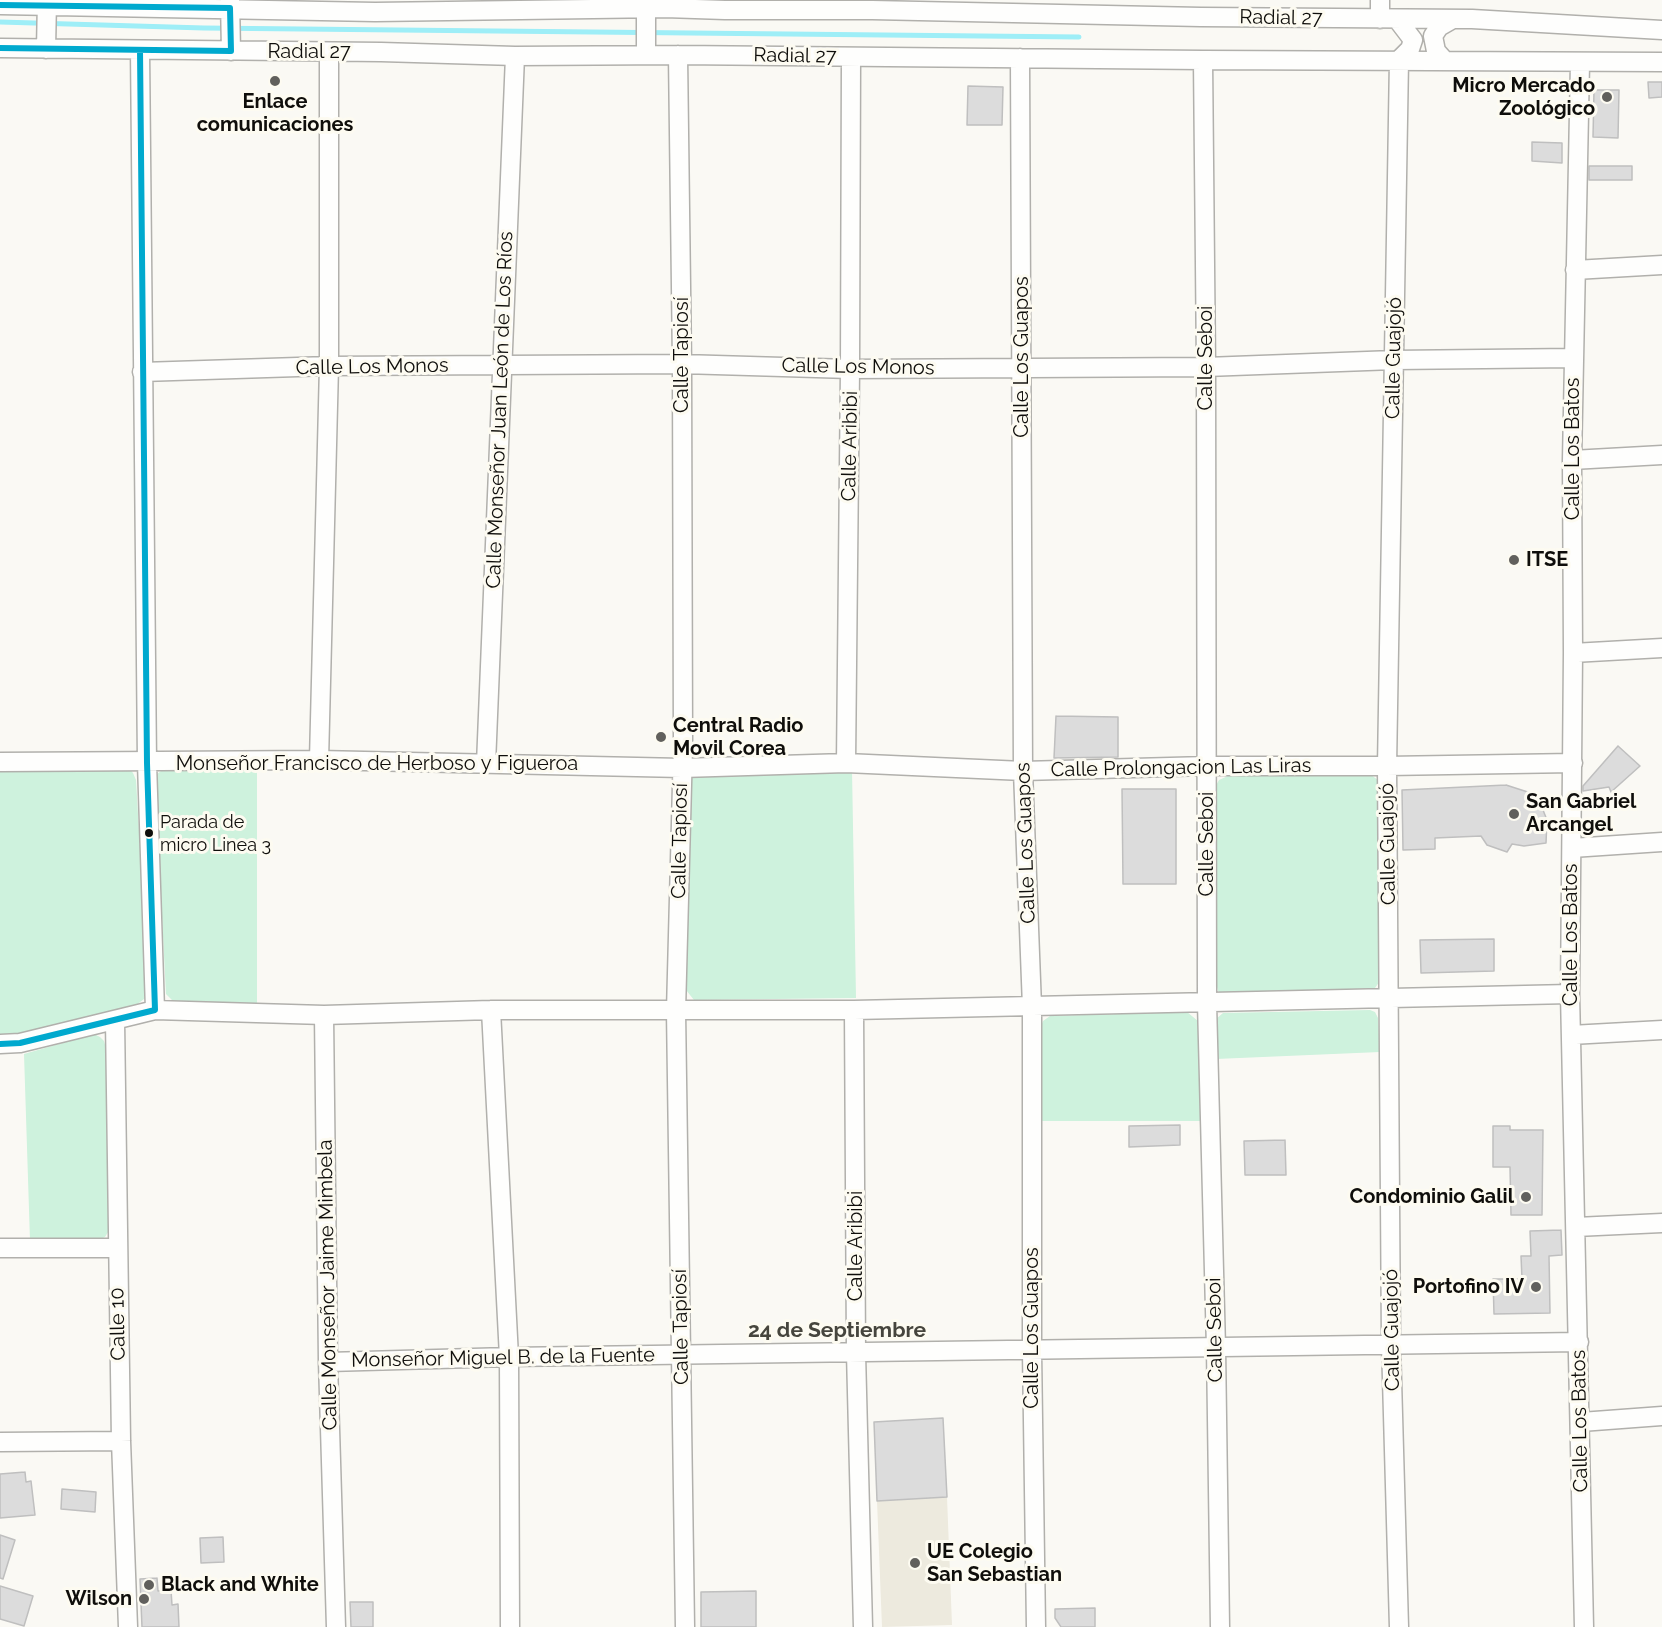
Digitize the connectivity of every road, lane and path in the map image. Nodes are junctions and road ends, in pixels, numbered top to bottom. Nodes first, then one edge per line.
1 (1380, 0) edge
2 (0, 5) edge
3 (526, 5) edge
4 (725, 5) edge
5 (872, 5) edge
6 (375, 6) edge
7 (1034, 7) edge
8 (46, 8) edge
9 (1201, 8) edge
10 (230, 10) edge
11 (646, 15) junction
12 (1388, 19) junction
13 (1452, 19) junction
14 (1662, 30) edge
15 (47, 44) junction
16 (0, 48) edge
17 (231, 48) junction
18 (140, 50) junction
19 (646, 50) junction
20 (328, 53) junction
21 (678, 55) junction
22 (515, 56) junction
23 (851, 57) junction
24 (1020, 58) junction
25 (1203, 60) junction
26 (1399, 60) junction
27 (1445, 61) junction
28 (1662, 62) edge
29 (1580, 63) junction
30 (1662, 265) edge
31 (1575, 270) junction
32 (1573, 358) junction
33 (1394, 360) junction
34 (682, 364) junction
35 (329, 366) junction
36 (501, 366) junction
37 (1206, 367) junction
38 (1022, 368) junction
39 (850, 369) junction
40 (142, 372) junction
41 (1662, 454) edge
42 (1572, 460) junction
43 (1662, 648) edge
44 (1573, 653) junction
45 (320, 760) junction
46 (0, 762) edge
47 (147, 763) junction
48 (846, 763) junction
49 (486, 764) junction
50 (1573, 764) junction
51 (1207, 766) junction
52 (1388, 766) junction
53 (682, 768) junction
54 (1023, 771) junction
55 (1662, 842) edge
56 (1572, 848) junction
57 (1570, 994) junction
58 (1390, 999) junction
59 (1207, 1003) junction
60 (1032, 1007) junction
61 (155, 1010) junction
62 (491, 1010) junction
63 (854, 1010) junction
64 (676, 1011) junction
65 (324, 1015) junction
66 (115, 1020) junction
67 (1662, 1030) edge
68 (1571, 1035) junction
69 (0, 1044) edge
70 (1662, 1223) edge
71 (1576, 1227) junction
72 (0, 1248) edge
73 (117, 1248) junction
74 (1579, 1342) junction
75 (1391, 1344) junction
76 (1216, 1348) junction
77 (1032, 1351) junction
78 (856, 1353) junction
79 (682, 1355) junction
80 (509, 1357) junction
81 (328, 1362) junction
82 (1662, 1416) edge
83 (1581, 1422) junction
84 (120, 1441) junction
85 (0, 1442) edge
86 (128, 1627) edge
87 (336, 1627) edge
88 (510, 1627) edge
89 (685, 1627) edge
90 (863, 1627) edge
91 (1036, 1627) edge
92 (1220, 1627) edge
93 (1399, 1627) edge
94 (1584, 1627) edge

1 - 12 street
2 - 8 street, Radial 27
3 - 6 street, Radial 27
3 - 11 street, Radial 27
4 - 5 street, Radial 27
4 - 11 street, Radial 27
5 - 7 street, Radial 27
6 - 10 street, Radial 27
7 - 9 street, Radial 27
8 - 10 street, Radial 27
8 - 15 street
9 - 12 street, Radial 27
10 - 17 street
11 - 19 street
12 - 13 street, Radial 27
12 - 26 street
13 - 14 street, Radial 27
13 - 27 street
15 - 16 street, Radial 27
15 - 18 street, Radial 27
17 - 18 street, Radial 27
17 - 20 street, Radial 27
18 - 40 street
19 - 21 street, Radial 27
19 - 22 street, Radial 27
20 - 22 street, Radial 27
20 - 35 street
21 - 23 street, Radial 27
21 - 34 street, Calle Tapiosí
22 - 36 street, Calle Monseñor Juan León de Los Ríos
23 - 24 street, Radial 27
23 - 39 street, Calle Aribibi
24 - 25 street, Radial 27
24 - 38 street, Calle Los Guapos
25 - 26 street, Radial 27
25 - 37 street, Calle Seboi
26 - 27 street, Radial 27
26 - 33 street, Calle Guajojó
27 - 29 street, Radial 27
28 - 29 street, Radial 27
29 - 31 street, Calle Los Batos
30 - 31 street
31 - 32 street, Calle Los Batos
32 - 33 street, Calle Los Monos
32 - 42 street, Calle Los Batos
33 - 37 street, Calle Los Monos
33 - 52 street, Calle Guajojó
34 - 36 street, Calle Los Monos
34 - 39 street, Calle Los Monos
34 - 53 street, Calle Tapiosí
35 - 36 street, Calle Los Monos
35 - 40 street, Calle Los Monos
35 - 45 street
36 - 49 street, Calle Monseñor Juan León de Los Ríos
37 - 38 street, Calle Los Monos
37 - 51 street, Calle Seboi
38 - 39 street, Calle Los Monos
38 - 54 street, Calle Los Guapos
39 - 48 street, Calle Aribibi
40 - 47 street
41 - 42 street
42 - 44 street, Calle Los Batos
43 - 44 street
44 - 50 street, Calle Los Batos
45 - 47 street, Monseñor Francisco de Herboso y Figueroa
45 - 49 street, Monseñor Francisco de Herboso y Figueroa
46 - 47 street, Monseñor Francisco de Herboso y Figueroa
47 - 61 street
48 - 53 street, Calle Prolongacion Las Liras
48 - 54 street, Calle Prolongacion Las Liras
49 - 53 street, Monseñor Francisco de Herboso y Figueroa
50 - 52 street, Calle Prolongacion Las Liras
50 - 56 street, Calle Los Batos
51 - 52 street, Calle Prolongacion Las Liras
51 - 54 street, Calle Prolongacion Las Liras
51 - 59 street, Calle Seboi
52 - 58 street, Calle Guajojó
53 - 64 street, Calle Tapiosí
54 - 60 street, Calle Los Guapos
55 - 56 street
56 - 57 street, Calle Los Batos
57 - 58 street
57 - 68 street, Calle Los Batos
58 - 59 street
58 - 75 street, Calle Guajojó
59 - 60 street
59 - 76 street, Calle Seboi
60 - 63 street
60 - 77 street, Calle Los Guapos
61 - 65 street
61 - 66 street
62 - 64 street
62 - 65 street
62 - 80 street
63 - 64 street
63 - 78 street, Calle Aribibi
64 - 79 street, Calle Tapiosí
65 - 81 street, Calle Monseñor Jaime Mimbela
66 - 69 street
66 - 73 street, Calle 10
67 - 68 street
68 - 71 street, Calle Los Batos
70 - 71 street
71 - 74 street, Calle Los Batos
72 - 73 street
73 - 84 street, Calle 10
74 - 75 street, Monseñor Miguel B. de la Fuente
74 - 83 street, Calle Los Batos
75 - 76 street, Monseñor Miguel B. de la Fuente
75 - 93 street, Calle Guajojó
76 - 77 street, Monseñor Miguel B. de la Fuente
76 - 92 street, Calle Seboi
77 - 78 street, Monseñor Miguel B. de la Fuente
77 - 91 street, Calle Los Guapos
78 - 79 street, Monseñor Miguel B. de la Fuente
78 - 90 street, Calle Aribibi
79 - 80 street, Monseñor Miguel B. de la Fuente
79 - 89 street, Calle Tapiosí
80 - 81 street, Monseñor Miguel B. de la Fuente
80 - 88 street
81 - 87 street, Calle Monseñor Jaime Mimbela
82 - 83 street
83 - 94 street, Calle Los Batos
84 - 85 street
84 - 86 street, Calle 10

